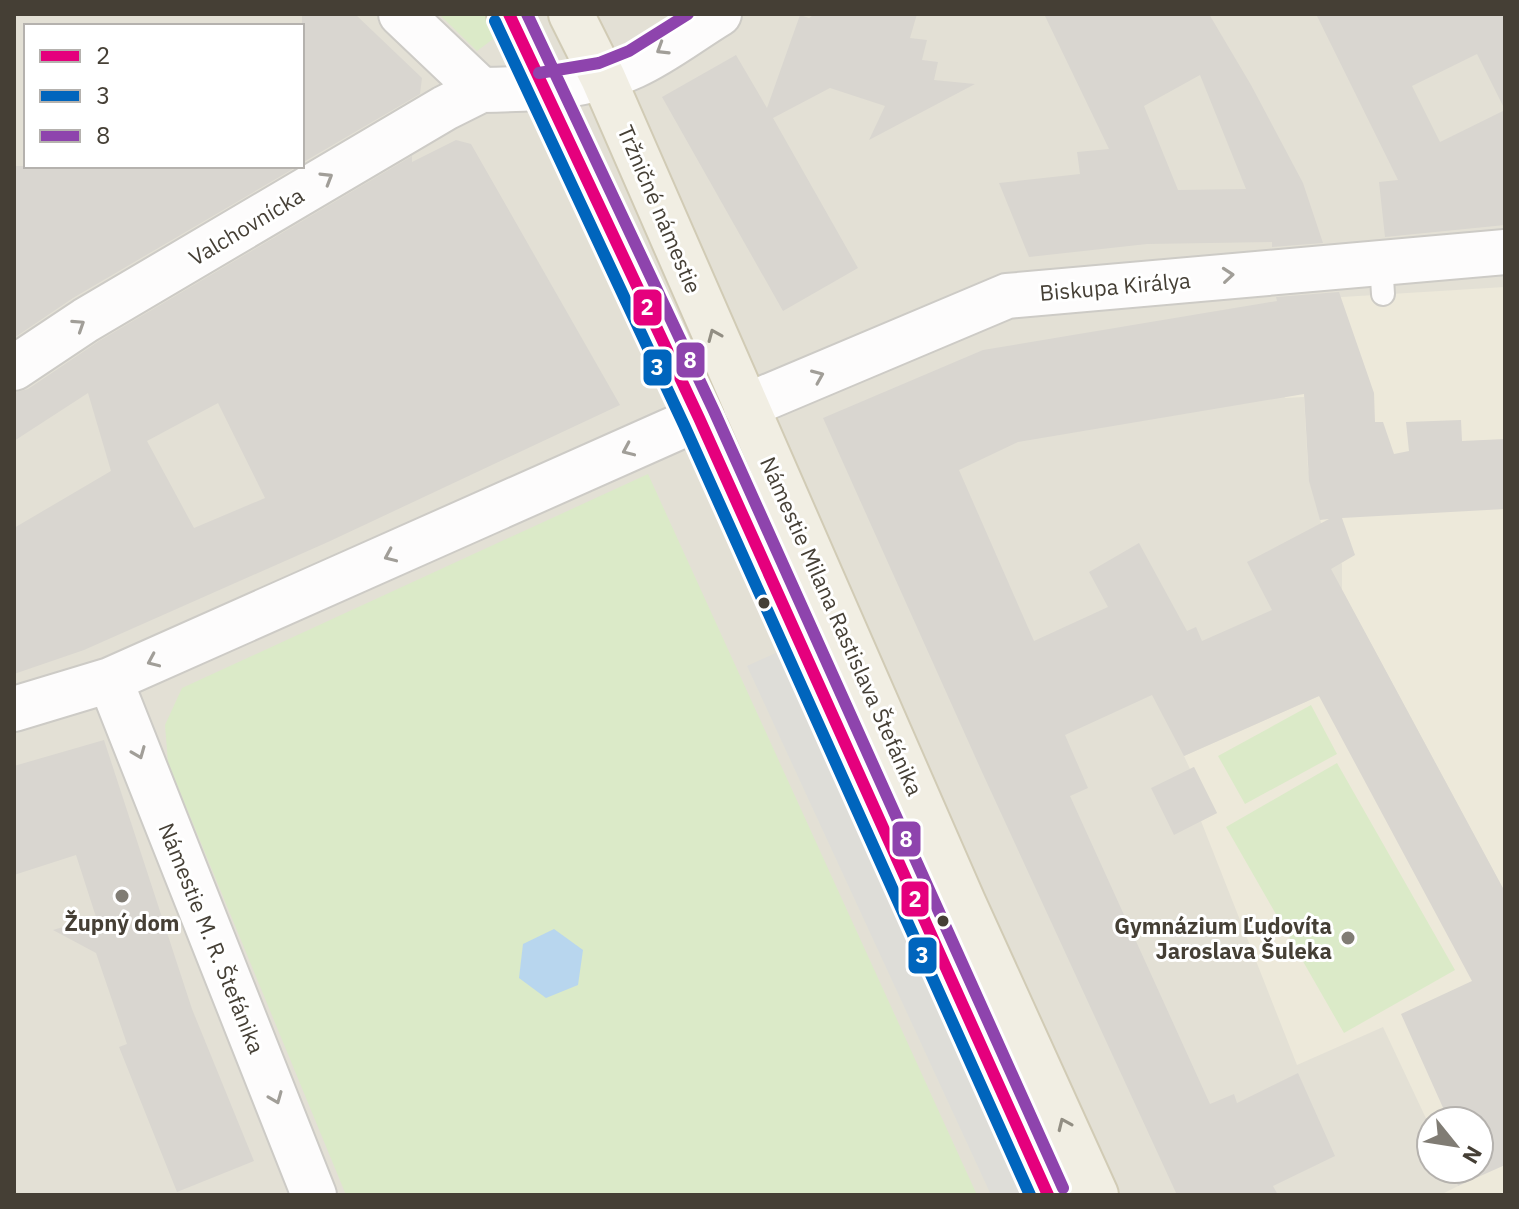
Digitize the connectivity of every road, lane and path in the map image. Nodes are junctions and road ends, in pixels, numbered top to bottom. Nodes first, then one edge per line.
1 (401, 14) edge
2 (509, 14) edge
3 (571, 14) edge
4 (719, 14) edge
5 (603, 78) junction
6 (542, 89) junction
7 (481, 90) junction
8 (1505, 252) edge
9 (14, 368) edge
10 (746, 406) junction
11 (699, 418) junction
12 (110, 680) junction
13 (14, 709) edge
14 (314, 1195) edge
15 (1048, 1195) edge
16 (1096, 1195) edge

1 - 7 street
2 - 6 main road
3 - 5 main road, Tržničné námestie
4 -> 5 street
5 - 6 street
10 -> 5 main road, Tržničné námestie
6 - 7 street
6 - 11 main road
9 -> 7 street, Valchovnícka
10 -> 8 street, Biskupa Királya
10 - 11 main road
16 -> 10 main road, Námestie Milana Rastislava Štefánika
11 -> 12 street
11 - 15 main road
12 - 13 street
12 -> 14 street, Námestie M. R. Štefánika

